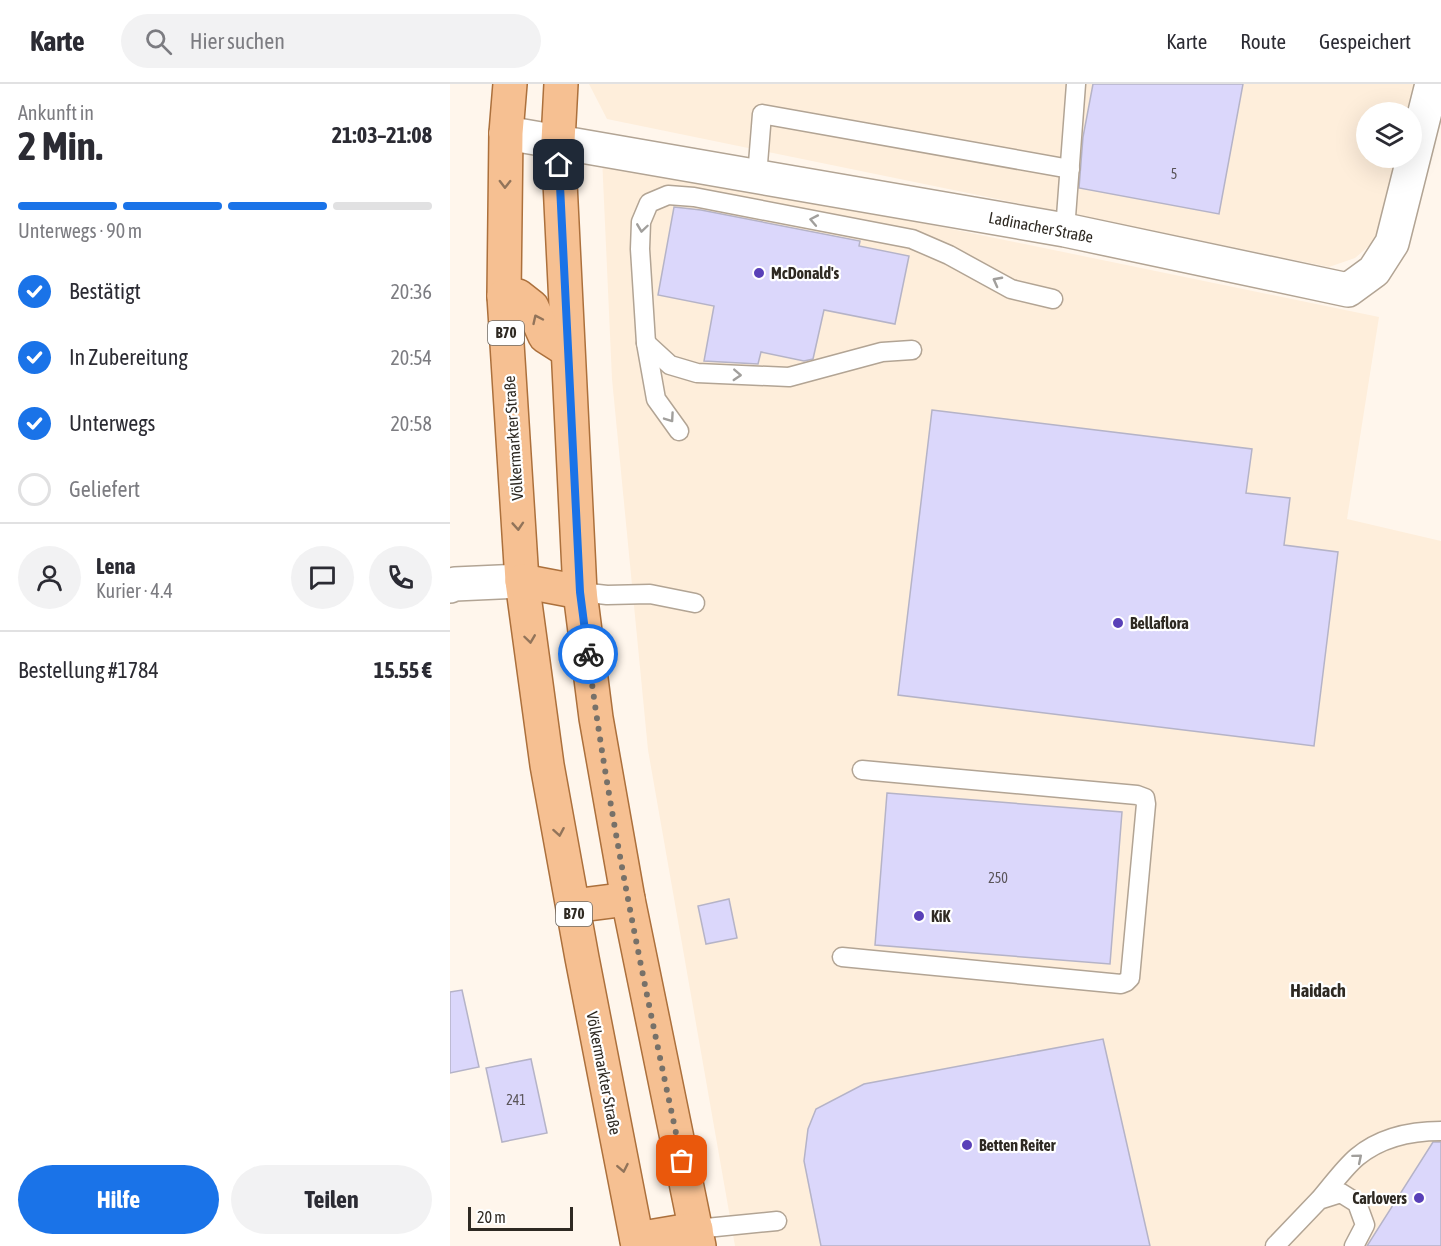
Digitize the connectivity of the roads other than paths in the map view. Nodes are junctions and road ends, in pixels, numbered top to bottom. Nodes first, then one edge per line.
1 (510, 84) edge
2 (561, 84) edge
3 (1076, 84) edge
4 (1432, 84) edge
5 (506, 133) junction
6 (558, 141) junction
7 (1070, 169) junction
8 (757, 176) junction
9 (1065, 230) junction
10 (504, 296) junction
11 (1053, 299) dead end
12 (646, 343) junction
13 (567, 350) junction
14 (912, 350) dead end
15 (679, 431) dead end
16 (522, 581) junction
17 (450, 586) edge
18 (580, 592) junction
19 (695, 603) dead end
20 (862, 770) dead end
21 (628, 899) junction
22 (573, 906) junction
23 (842, 957) dead end
24 (1441, 1131) edge
25 (1319, 1200) junction
26 (777, 1221) dead end
27 (698, 1237) edge
28 (638, 1243) edge
29 (1278, 1244) edge
30 (1354, 1246) edge

1 - 5 main road, Völkermarkter Straße / B70
2 - 6 main road
3 - 7 lane
4 - 9 street, Ladinacher Straße
5 - 6 street, Ladinacher Straße
5 -> 10 main road, Völkermarkter Straße / B70
6 - 8 street, Ladinacher Straße
6 - 13 main road
7 - 8 lane
7 - 9 lane
8 - 9 street, Ladinacher Straße
13 -> 10 main road
10 -> 16 main road, Völkermarkter Straße / B70
11 -> 12 lane
12 -> 14 lane
12 -> 15 lane
13 - 18 main road
16 - 17 street
16 - 18 main road
16 -> 22 main road, Völkermarkter Straße / B70
18 - 19 lane
18 - 21 main road
20 - 23 lane
21 - 22 main road
21 - 27 main road
22 -> 28 main road, Völkermarkter Straße / B70
25 -> 24 lane
25 - 29 lane
25 - 30 lane
26 - 27 lane
27 - 28 main road, Völkermarkter Straße

